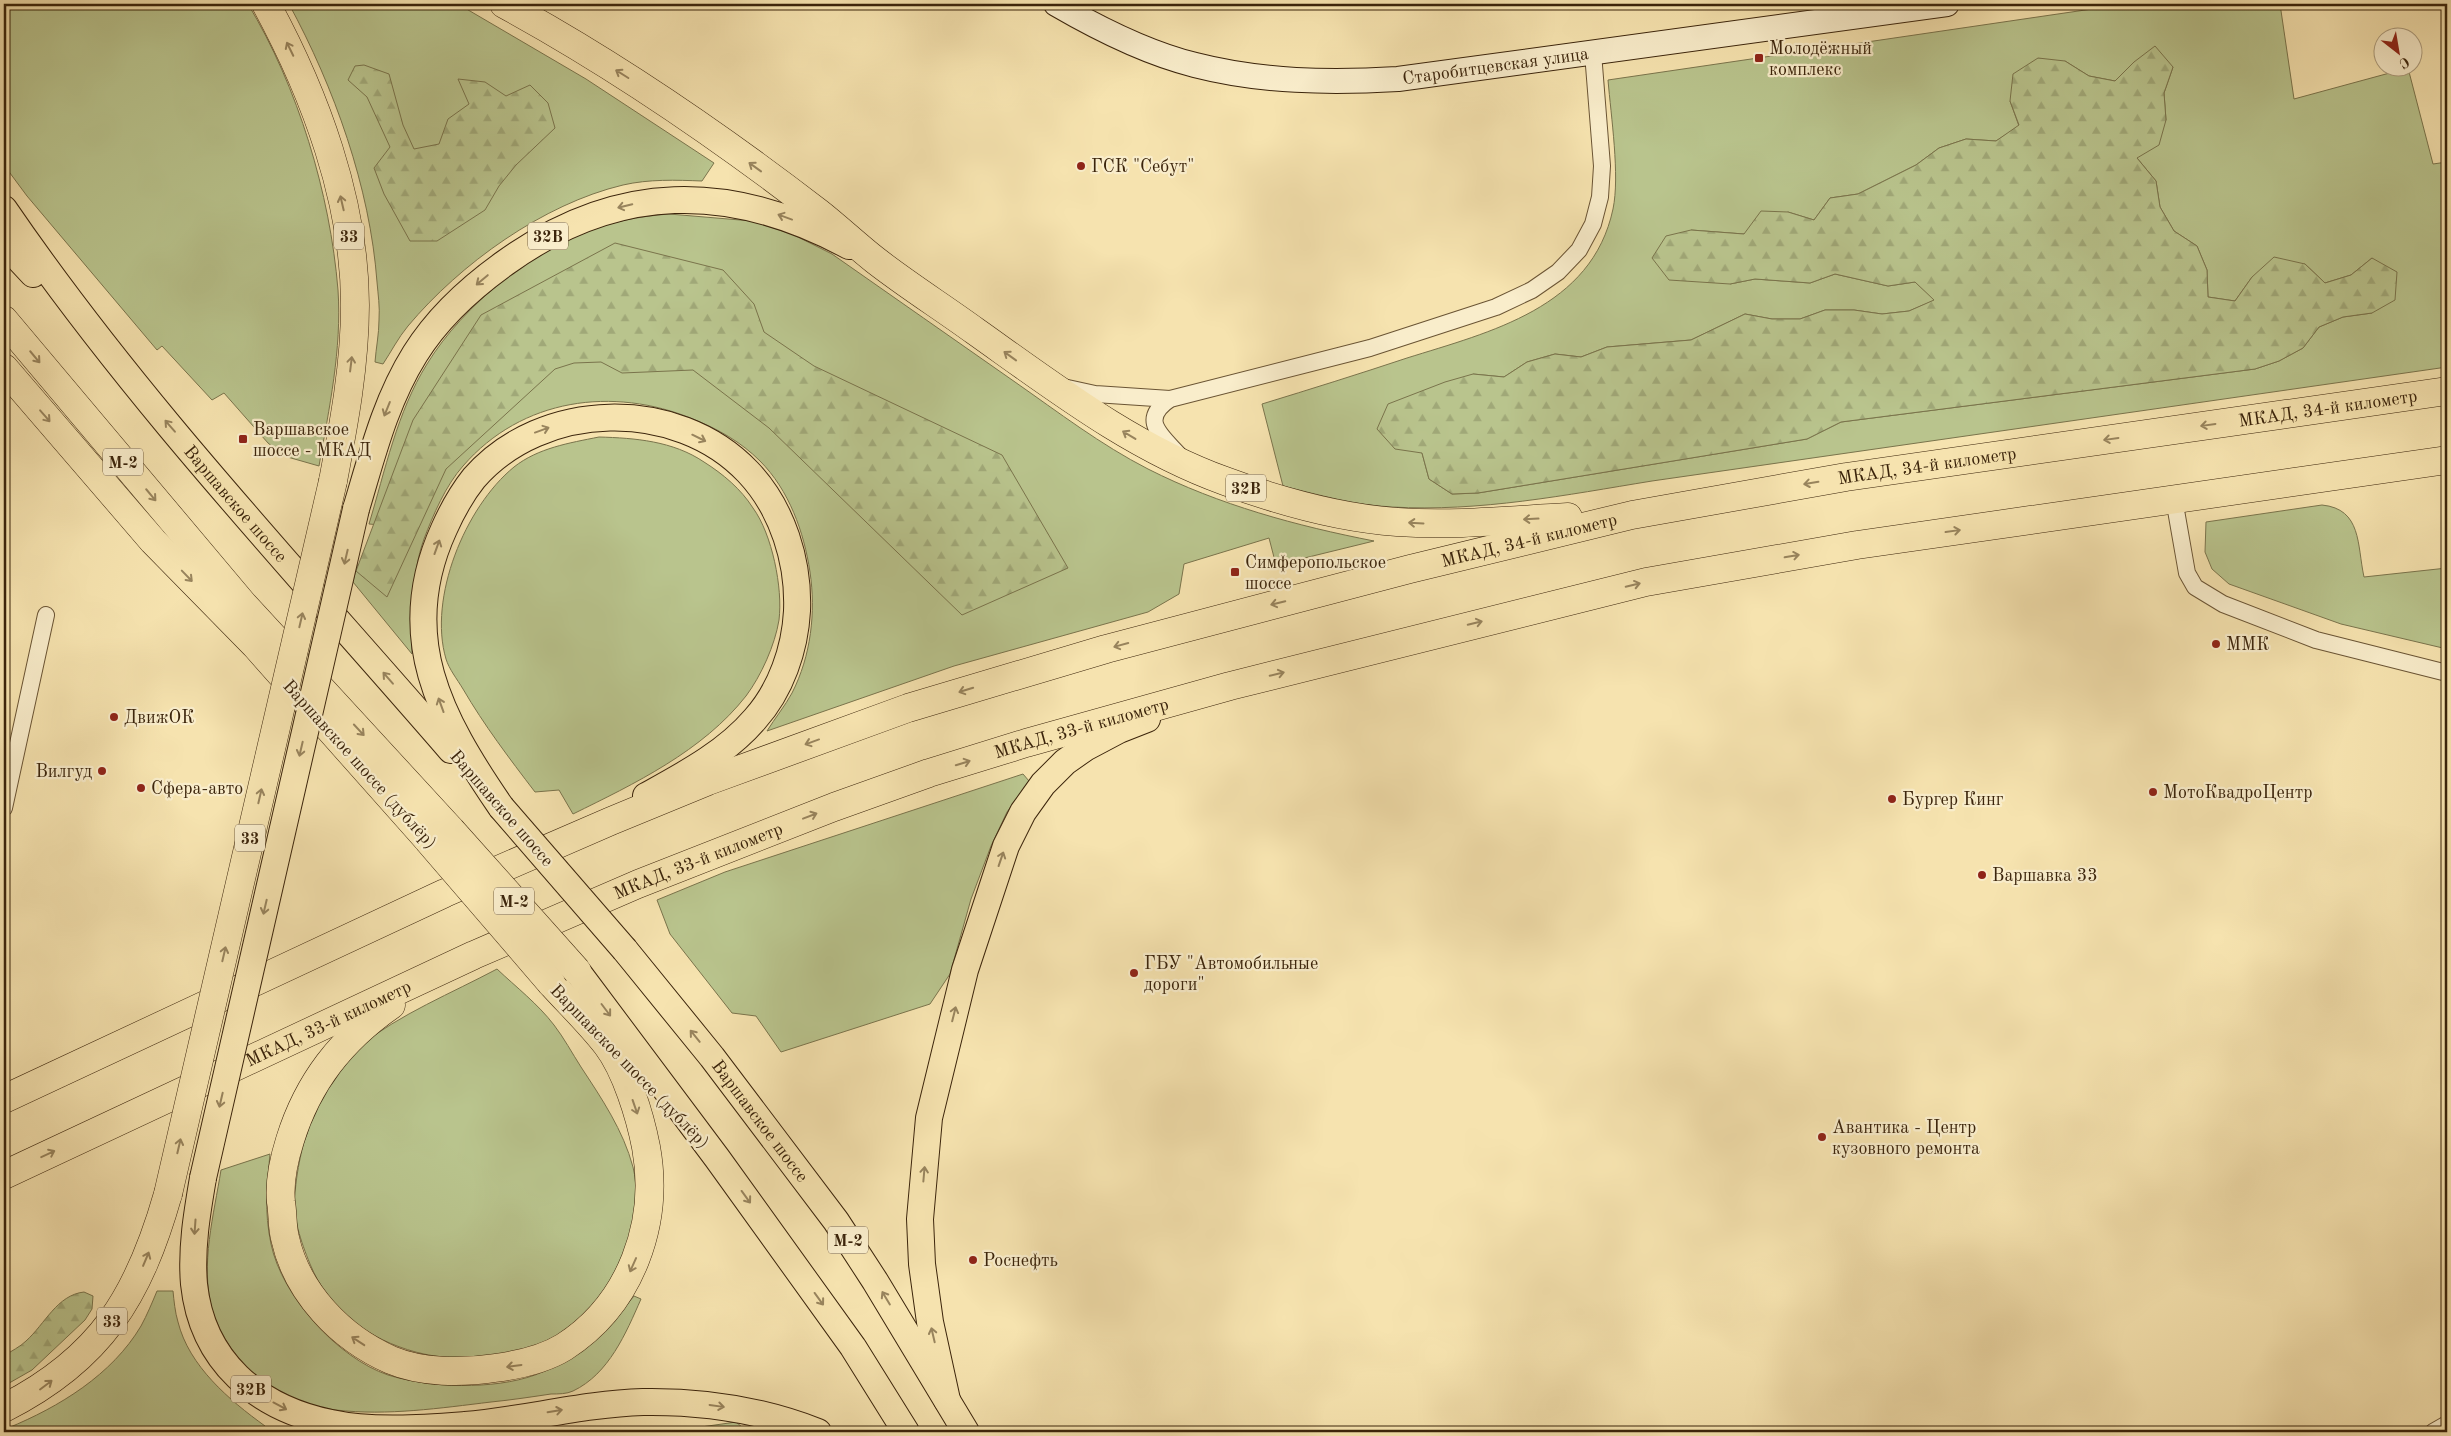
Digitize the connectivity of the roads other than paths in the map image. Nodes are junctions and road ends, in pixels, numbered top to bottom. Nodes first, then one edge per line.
1 (266, 4) edge
2 (504, 4) edge
3 (520, 4) edge
4 (1056, 4) edge
5 (1947, 4) edge
6 (559, 34) junction
7 (1593, 53) junction
8 (4, 209) edge
9 (4, 242) edge
10 (876, 261) junction
11 (4, 320) edge
12 (4, 368) edge
13 (133, 384) junction
14 (1049, 384) junction
15 (2447, 392) edge
16 (1170, 399) junction
17 (2447, 460) edge
18 (1190, 467) junction
19 (1736, 496) junction
20 (2174, 499) junction
21 (46, 615) dead end
22 (2447, 673) edge
23 (1230, 686) junction
24 (501, 807) junction
25 (4, 808) edge
26 (440, 835) junction
27 (528, 856) junction
28 (474, 955) junction
29 (577, 971) joint
30 (608, 1047) junction
31 (59, 1073) junction
32 (4, 1094) edge
33 (4, 1099) edge
34 (717, 1158) junction
35 (4, 1174) edge
36 (947, 1400) junction
37 (4, 1408) edge
38 (469, 1424) junction
39 (2447, 1424) edge
40 (428, 1432) edge
41 (818, 1432) edge
42 (906, 1432) edge
43 (966, 1432) edge
44 (2433, 1432) edge

37 -> 1 highway, 33, bridge
2 - 6 highway
3 - 6 main road
4 - 7 street, Старобитцевская улица
5 - 7 street, Старобитцевская улица
10 -> 6 highway
7 - 16 street
8 - 13 main road, Варшавское шоссе
9 - 13 main road, М-2
14 -> 10 highway, 32B
10 -> 38 main road, 32B, bridge
11 -> 26 highway, М-2
12 -> 26 highway, Варшавское шоссе (дублёр)
24 -> 13 main road, Варшавское шоссе / М-2
14 - 16 street
18 -> 14 highway, 32B
15 -> 19 highway, МКАД, 34-й километр
16 - 18 street
17 - 20 highway
19 -> 18 highway, 32B
19 -> 27 highway, МКАД, 34-й километр
20 - 22 street
23 -> 20 highway, МКАД, 33-й километр
21 - 25 street
28 -> 23 highway, МКАД, 33-й километр
36 -> 23 main road
24 -> 27 main road
36 -> 24 main road, Варшавское шоссе / М-2, bridge
26 - 29 highway, М-2, bridge
26 - 30 highway, Варшавское шоссе (дублёр), bridge
27 - 31 highway
30 -> 28 highway
35 -> 28 highway, МКАД, 33-й километр
29 -> 34 main road, М-2
30 - 34 main road, Варшавское шоссе (дублёр)
31 - 32 street
31 - 33 highway
34 -> 42 main road, М-2
36 - 43 main road, Варшавское шоссе / М-2
38 - 40 main road
38 -> 41 main road
39 - 44 street

